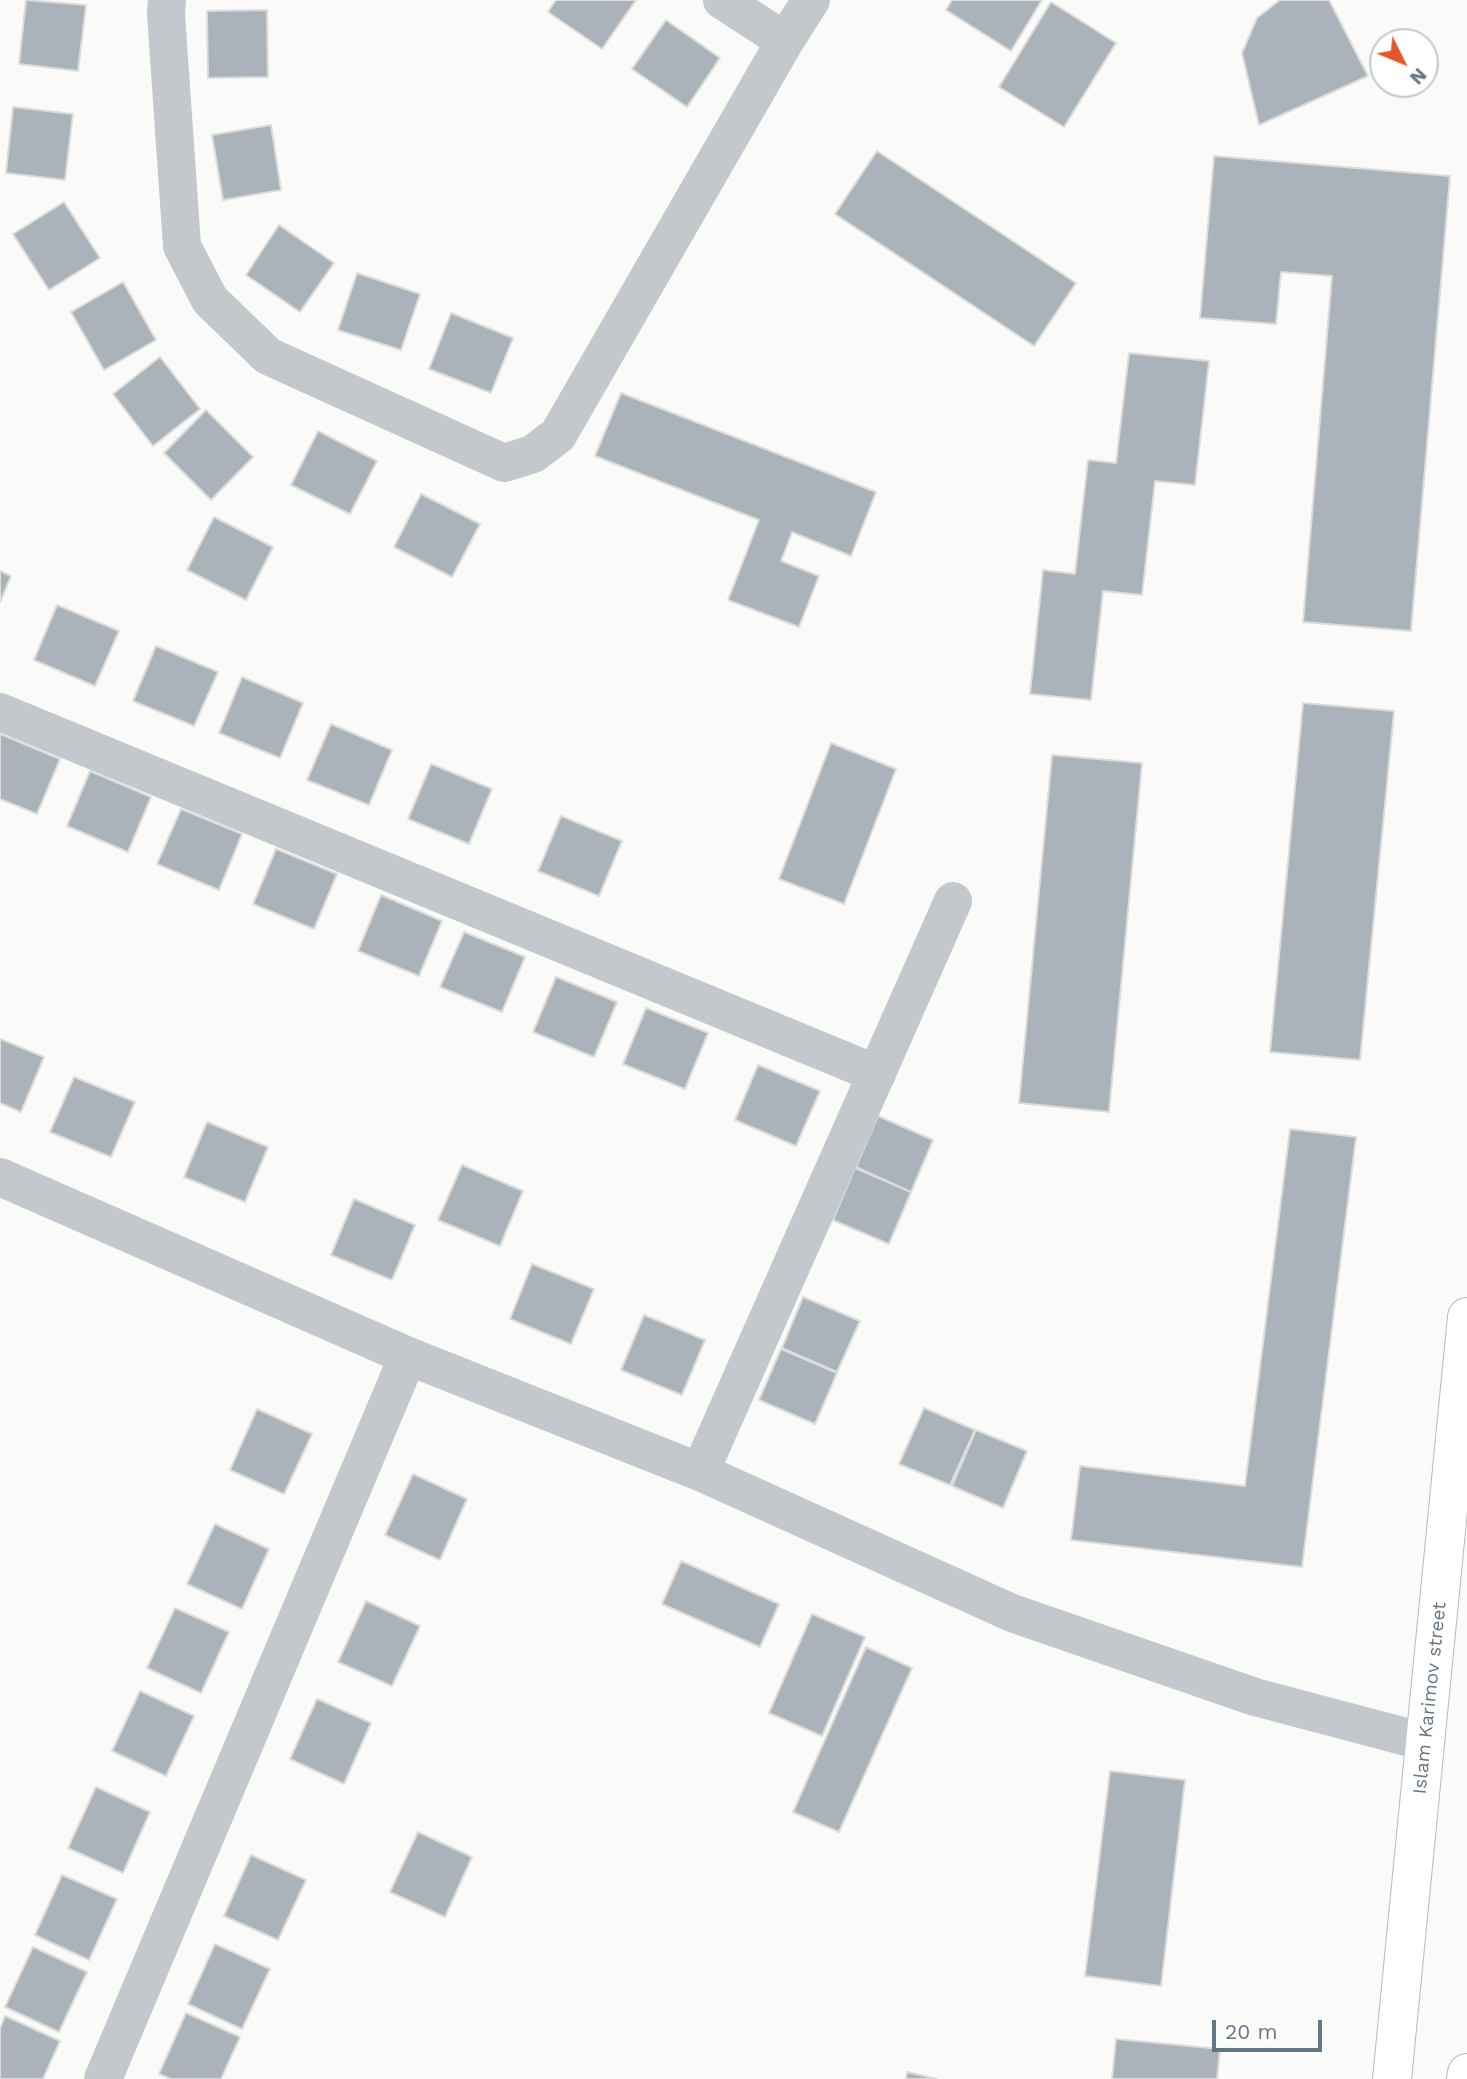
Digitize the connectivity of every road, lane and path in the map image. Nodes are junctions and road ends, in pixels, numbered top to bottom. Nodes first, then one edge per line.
1 (167, 0) edge
2 (722, 0) edge
3 (811, 0) edge
4 (785, 41) junction
5 (0, 712) edge
6 (953, 901) dead end
7 (877, 1074) junction
8 (0, 1177) edge
9 (1467, 1317) edge
10 (408, 1356) junction
11 (701, 1472) junction
12 (1425, 1742) junction
13 (1467, 2073) edge
14 (103, 2079) edge
15 (1392, 2079) edge
16 (1466, 2079) edge

1 - 4 street
2 - 4 street
3 - 4 street
5 - 7 street
6 - 7 street
7 - 11 street
8 - 10 street
9 - 12 main road, Islam Karimov street
10 - 11 street
10 - 14 street
11 - 12 street
12 - 15 main road, Islam Karimov street
13 - 16 main road

